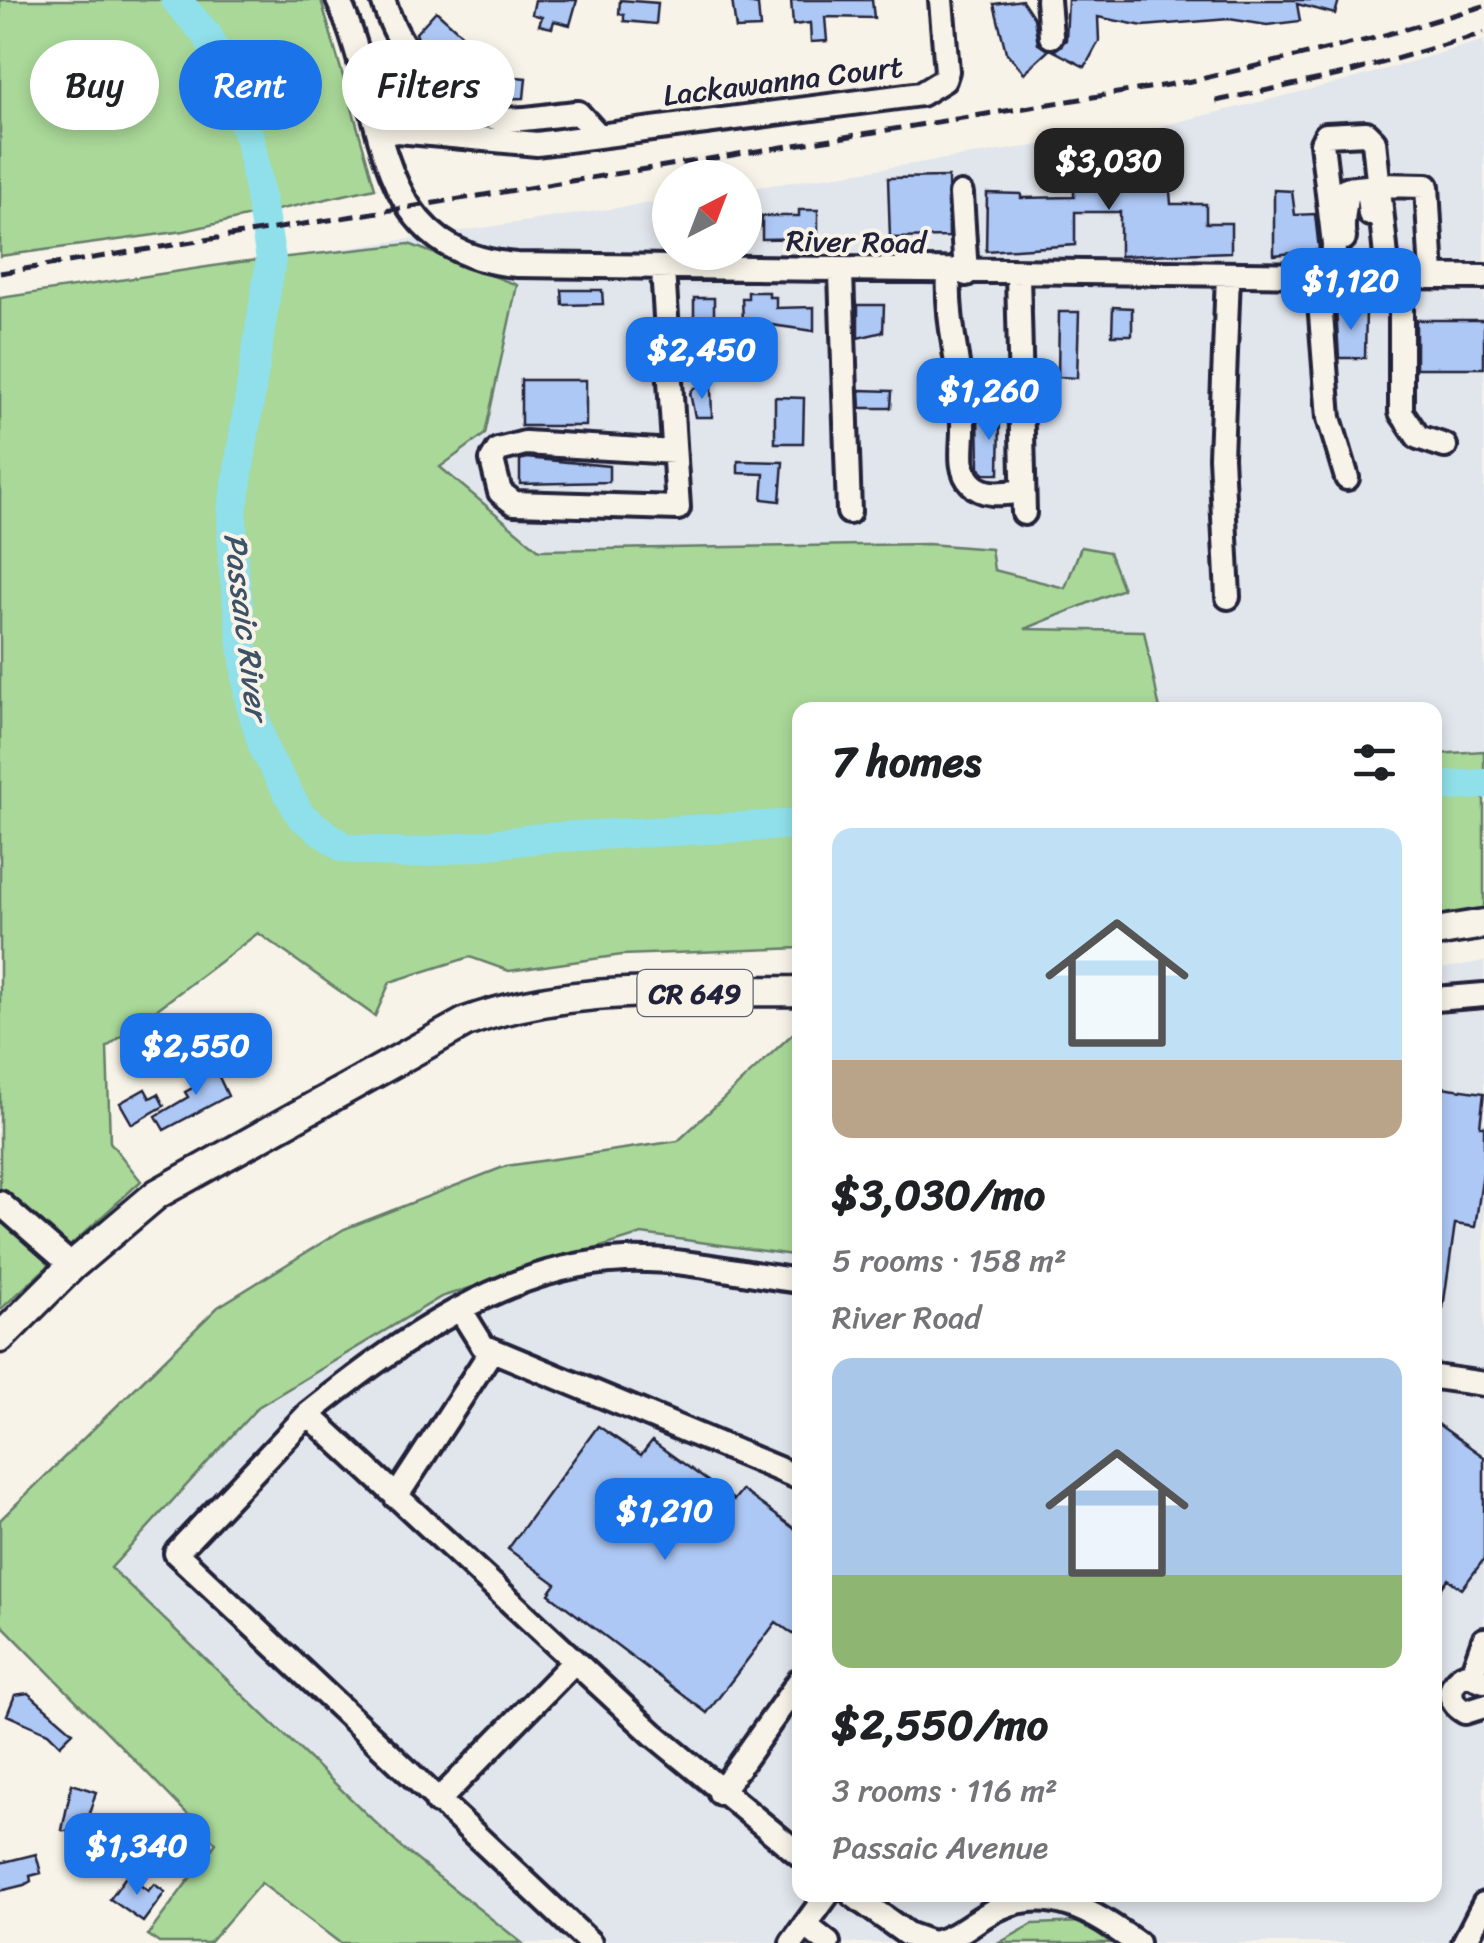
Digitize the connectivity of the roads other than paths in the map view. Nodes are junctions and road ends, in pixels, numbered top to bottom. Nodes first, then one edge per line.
1 (338, 0) edge
2 (383, 0) edge
3 (941, 0) edge
4 (1048, 0) edge
5 (1051, 36) dead end
6 (380, 134) junction
7 (599, 136) junction
8 (1378, 186) junction
9 (961, 194) dead end
10 (652, 269) edge
11 (663, 270) edge
12 (708, 270) edge
13 (841, 273) junction
14 (958, 274) junction
15 (1018, 274) junction
16 (1228, 275) junction
17 (1334, 276) junction
18 (1383, 276) junction
19 (1432, 276) junction
20 (1484, 278) edge
21 (1021, 396) junction
22 (964, 398) junction
23 (1445, 446) dead end
24 (674, 452) junction
25 (1347, 478) dead end
26 (849, 512) dead end
27 (1228, 597) dead end
28 (1484, 924) edge
29 (1442, 931) edge
30 (792, 991) edge
31 (1484, 995) edge
32 (1442, 998) edge
33 (0, 1203) edge
34 (72, 1266) junction
35 (792, 1280) edge
36 (460, 1309) junction
37 (0, 1338) edge
38 (492, 1350) junction
39 (1442, 1378) edge
40 (1484, 1384) edge
41 (308, 1414) junction
42 (792, 1475) edge
43 (396, 1498) junction
44 (1484, 1640) edge
45 (574, 1662) junction
46 (1478, 1677) edge
47 (792, 1691) edge
48 (1484, 1706) edge
49 (720, 1793) junction
50 (437, 1802) junction
51 (792, 1849) edge
52 (823, 1902) edge
53 (863, 1902) edge
54 (1026, 1902) edge
55 (1053, 1902) edge
56 (1484, 1904) edge
57 (798, 1934) edge
58 (590, 1943) edge
59 (828, 1943) edge
60 (933, 1943) edge
61 (1137, 1943) edge
62 (1464, 1943) edge

1 - 6 street, River Road
2 - 7 street
3 - 7 street, Lackawanna Court
4 - 5 street
6 - 7 street, Lackawanna Court
6 - 10 street, River Road
8 - 17 street
8 - 18 street
8 - 19 street
9 - 14 street
11 - 24 street
12 - 13 street, River Road
13 - 14 street, River Road
13 - 26 street
14 - 15 street, River Road
14 - 22 street
15 - 16 street, River Road
15 - 21 street
16 - 17 street, River Road
16 - 27 street
17 - 18 street, River Road
17 - 18 street
17 - 25 street
18 - 19 street, River Road
18 - 23 street
19 - 20 street, River Road
21 - 22 street
21 - 22 street
24 - 24 street
28 - 29 main road
30 - 34 main road, CR 649
31 - 32 street
33 - 34 street
34 - 37 main road, CR 649
35 - 36 street
36 - 38 street
36 - 41 street
38 - 42 street
38 - 43 street
39 - 40 street
41 - 43 street
41 - 50 street
43 - 45 street
44 - 46 street
45 - 49 street
45 - 50 street
46 - 48 street
47 - 49 street
49 - 51 street
50 - 58 street
52 - 57 street
53 - 60 street
54 - 60 street
55 - 61 street
56 - 62 street
57 - 59 street

